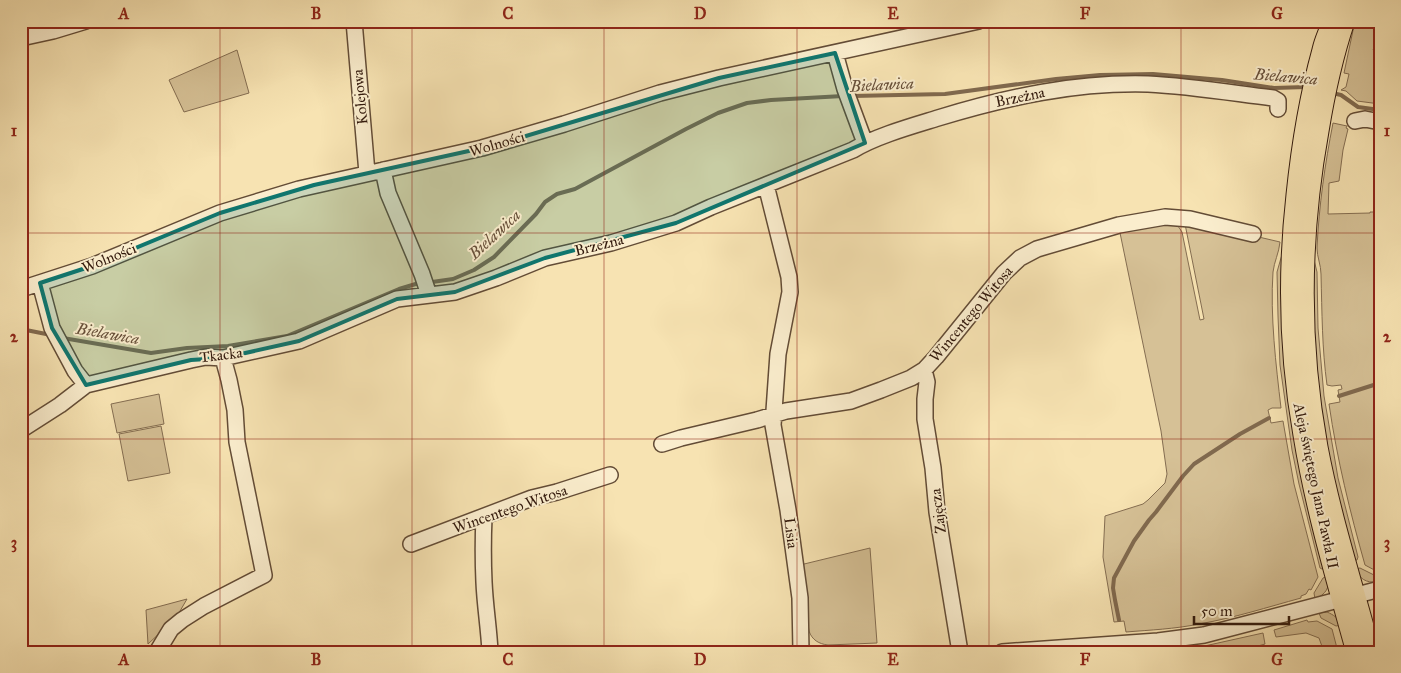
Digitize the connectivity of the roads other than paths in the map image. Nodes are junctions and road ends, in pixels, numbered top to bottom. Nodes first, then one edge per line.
1 (86, 21) edge
2 (354, 21) edge
3 (979, 21) edge
4 (1321, 21) edge
5 (1332, 21) edge
6 (1345, 21) edge
7 (21, 38) edge
8 (1322, 48) junction
9 (835, 52) junction
10 (1322, 80) junction
11 (1278, 109) dead end
12 (1355, 120) dead end
13 (1380, 122) edge
14 (865, 143) junction
15 (383, 170) junction
16 (367, 174) junction
17 (766, 185) junction
18 (1253, 234) dead end
19 (40, 283) junction
20 (21, 289) edge
21 (429, 294) junction
22 (222, 358) junction
23 (924, 370) junction
24 (86, 385) junction
25 (774, 415) junction
26 (21, 430) edge
27 (662, 444) dead end
28 (610, 475) dead end
29 (484, 517) junction
30 (410, 544) dead end
31 (1380, 589) edge
32 (1348, 597) junction
33 (1094, 649) edge
34 (156, 652) edge
35 (490, 652) edge
36 (801, 652) edge
37 (960, 652) edge
38 (1002, 652) edge
39 (1356, 652) edge
40 (1371, 652) edge

1 - 7 street
2 - 16 street, Kolejowa
3 - 9 street, Wolności
4 - 8 street
5 - 8 main road, Aleja świętego Jana Pawła II
6 - 10 main road, Aleja świętego Jana Pawła II
8 - 10 main road, Aleja świętego Jana Pawła II
9 - 14 street
9 - 15 street, Wolności
10 - 32 main road, Aleja świętego Jana Pawła II
11 - 14 street, Brzeżna
12 - 13 street
14 - 17 street, Brzeżna
15 - 16 street, Wolności
15 - 21 street
16 - 19 street, Wolności
17 - 21 street, Brzeżna
17 - 25 street
18 - 23 street, Wincentego Witosa
19 - 20 street, Wolności
19 - 24 street
21 - 22 street, Tkacka
22 - 24 street, Tkacka
22 - 34 street
23 - 25 street, Wincentego Witosa
23 - 37 street, Zajęcza
24 - 26 street, Tkacka
25 - 27 street, Wincentego Witosa
25 - 36 street, Lisia
28 - 29 street, Wincentego Witosa
29 - 30 street, Wincentego Witosa
29 - 35 street
31 - 32 street
32 - 33 street
32 - 39 main road, Aleja świętego Jana Pawła II
32 - 40 main road, Aleja świętego Jana Pawła II
33 - 38 street

